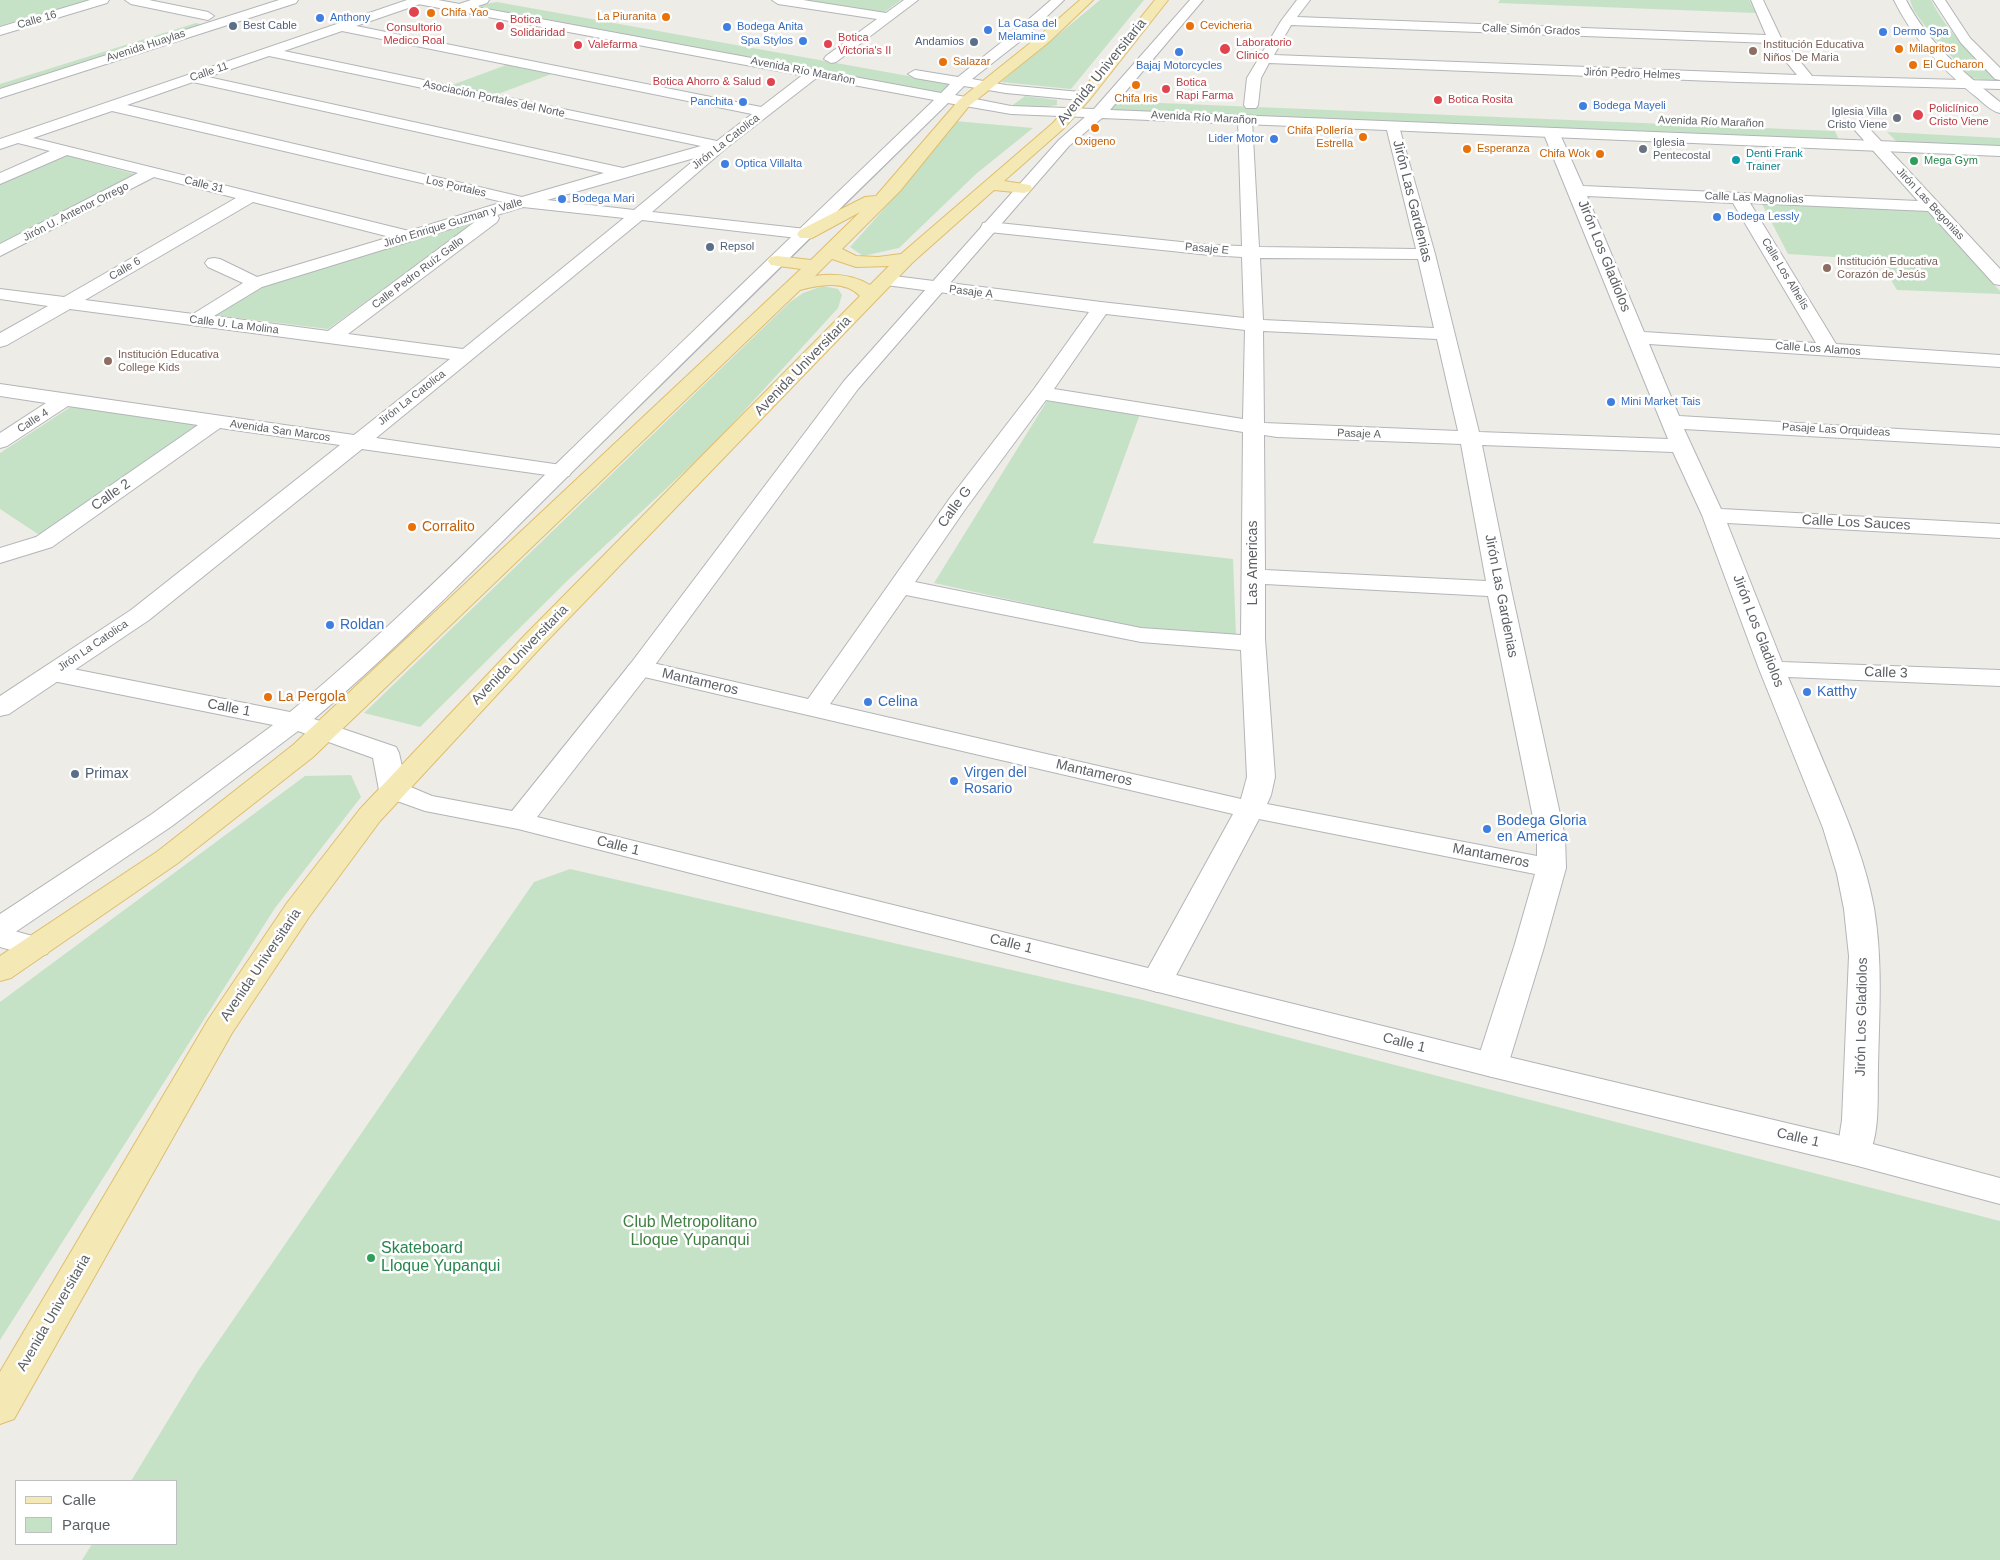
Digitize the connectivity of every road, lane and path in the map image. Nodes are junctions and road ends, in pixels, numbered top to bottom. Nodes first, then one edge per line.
1 (103, 0) edge
2 (131, 0) edge
3 (258, 0) edge
4 (292, 0) edge
5 (418, 0) edge
6 (483, 0) edge
7 (785, 0) edge
8 (912, 0) edge
9 (1058, 0) edge
10 (1087, 0) edge
11 (1162, 0) edge
12 (1197, 0) edge
13 (1304, 0) edge
14 (1757, 0) edge
15 (1900, 0) edge
16 (1939, 0) edge
17 (460, 8) junction
18 (208, 16) junction
19 (888, 17) junction
20 (1287, 21) junction
21 (340, 27) junction
22 (0, 30) edge
23 (1018, 36) junction
24 (1044, 39) junction
25 (1775, 39) junction
26 (268, 52) junction
27 (1264, 59) junction
28 (849, 62) dead end
29 (822, 63) junction
30 (905, 72) dead end
31 (18, 74) dead end
32 (2000, 76) edge
33 (193, 78) junction
34 (1808, 80) junction
35 (1969, 85) junction
36 (2000, 85) edge
37 (985, 86) junction
38 (0, 94) edge
39 (957, 94) junction
40 (1112, 98) junction
41 (1132, 99) dead end
42 (1078, 105) junction
43 (1270, 105) dead end
44 (111, 106) junction
45 (2000, 109) edge
46 (1244, 110) junction
47 (764, 112) junction
48 (1098, 114) junction
49 (1393, 126) junction
50 (1880, 129) dead end
51 (1551, 132) junction
52 (0, 134) edge
53 (18, 138) junction
54 (0, 144) edge
55 (720, 146) junction
56 (1878, 146) junction
57 (66, 150) junction
58 (2000, 151) edge
59 (152, 172) junction
60 (621, 172) junction
61 (0, 179) edge
62 (991, 185) junction
63 (894, 188) junction
64 (1024, 188) junction
65 (1577, 191) junction
66 (250, 197) junction
67 (1739, 198) junction
68 (522, 202) junction
69 (1931, 206) junction
70 (504, 207) junction
71 (638, 215) junction
72 (989, 227) junction
73 (806, 234) junction
74 (408, 236) junction
75 (833, 249) junction
76 (0, 251) edge
77 (1251, 252) junction
78 (1426, 254) junction
79 (907, 258) junction
80 (1980, 258) junction
81 (2000, 259) edge
82 (777, 261) junction
83 (214, 263) dead end
84 (815, 266) junction
85 (2000, 280) edge
86 (256, 283) junction
87 (795, 286) junction
88 (938, 287) junction
89 (878, 288) junction
90 (0, 294) edge
91 (66, 303) junction
92 (1101, 308) junction
93 (195, 320) junction
94 (1254, 325) junction
95 (1444, 334) junction
96 (1636, 336) junction
97 (332, 337) junction
98 (0, 341) edge
99 (1830, 350) junction
100 (467, 355) junction
101 (2000, 361) edge
102 (0, 390) edge
103 (1041, 393) junction
104 (65, 399) junction
105 (215, 422) junction
106 (1671, 422) junction
107 (1253, 428) junction
108 (1470, 438) junction
109 (2000, 441) edge
110 (0, 442) edge
111 (356, 442) junction
112 (1681, 446) junction
113 (561, 471) junction
114 (1713, 515) junction
115 (2000, 531) edge
116 (0, 556) edge
117 (1253, 576) junction
118 (899, 586) junction
119 (1498, 589) junction
120 (1253, 643) junction
121 (640, 668) junction
122 (1772, 669) junction
123 (53, 673) junction
124 (2000, 678) edge
125 (0, 708) edge
126 (814, 709) junction
127 (295, 721) junction
128 (326, 730) junction
129 (393, 790) junction
130 (1250, 809) junction
131 (519, 821) junction
132 (1551, 868) junction
133 (0, 928) edge
134 (0, 937) edge
135 (36, 947) junction
136 (0, 972) edge
137 (1157, 981) junction
138 (1492, 1065) junction
139 (1854, 1152) junction
140 (2000, 1191) edge
141 (0, 1407) edge

1 - 22 street, Calle 16
2 - 18 street
3 - 18 street, Avenida Huaylas
4 - 38 street, Avenida Huaylas
5 - 17 street, Avenida Río Marañon
5 - 21 street, Calle 11
6 - 17 street
7 - 19 street
8 - 19 street, Jirón La Catolica
9 - 23 street
10 - 24 main road
11 - 42 main road, Avenida Universitaria
12 - 40 street, Avenida Universitaria
13 - 20 street, Las Americas
14 - 25 street
15 - 35 street
16 - 32 street
17 - 29 street, Avenida Río Marañon
18 - 31 street, Avenida Huaylas
19 - 29 street, Jirón La Catolica
20 - 25 street, Calle Simón Grados
20 - 27 street, Las Americas
21 - 26 street, Calle 11
21 - 47 street
23 - 24 main road
23 - 39 street
24 - 37 main road
25 - 34 street
26 - 33 street, Calle 11
26 - 55 street, Asociación Portales del Norte
27 - 34 street, Jirón Pedro Helmes
27 - 46 street, Las Americas
28 - 29 street, Avenida Río Marañon
29 - 39 street, Avenida Río Marañon
29 - 47 street, Jirón La Catolica
30 - 39 street, Avenida Río Marañon
33 - 44 street, Calle 11
33 - 60 street
34 - 35 street, Jirón Pedro Helmes
35 - 36 street, Jirón Pedro Helmes
35 - 45 street
37 - 39 main road
37 - 39 street, Avenida Río Marañon
37 - 42 street, Avenida Río Marañon
39 - 42 street, Avenida Río Marañon
39 - 63 main road
39 - 73 street
40 - 41 street, Avenida Río Marañon
40 - 42 street, Avenida Río Marañon
40 - 48 street, Avenida Universitaria
42 - 48 street, Avenida Río Marañon
42 - 62 main road, Avenida Universitaria
43 - 46 street, Avenida Río Marañon
44 - 53 street, Calle 11
44 - 68 street, Los Portales
46 - 48 street, Avenida Río Marañon
46 - 49 street, Avenida Río Marañon
46 - 77 street, Las Americas
47 - 55 street, Jirón La Catolica
48 - 64 street, Avenida Universitaria
49 - 51 street, Avenida Río Marañon
49 - 78 street, Jirón Las Gardenias
50 - 56 street, Jirón Las Begonias
51 - 56 street, Avenida Río Marañon
51 - 65 street, Jirón Los Gladiolos
52 - 53 street, Calle 31
53 - 54 street, Calle 11
53 - 57 street, Calle 31
55 - 60 street, Jirón Enrique Guzman y Valle
55 - 71 street, Jirón La Catolica
56 - 58 street, Avenida Río Marañon
56 - 69 street, Jirón Las Begonias
57 - 59 street, Calle 31
57 - 61 street
59 - 66 street, Calle 31
59 - 76 street, Jirón U. Antenor Orrego
60 - 68 street, Jirón Enrique Guzman y Valle
62 - 64 main road
62 - 79 main road, Avenida Universitaria
63 - 73 main road
63 - 75 main road
64 - 72 street, Avenida Universitaria
65 - 67 street, Calle Las Magnolias
65 - 96 street, Jirón Los Gladiolos
66 - 74 street, Calle 31
66 - 91 street, Calle 6
67 - 69 street, Calle Las Magnolias
67 - 99 street, Calle Los Alhelis
68 - 70 street, Jirón Enrique Guzman y Valle
68 - 71 street, Los Portales
69 - 80 street, Jirón Las Begonias
70 - 74 street, Jirón Enrique Guzman y Valle
70 - 97 street, Calle Pedro Ruíz Gallo
71 - 73 street, Los Portales
71 - 100 street, Jirón La Catolica
72 - 77 street, Pasaje E
72 - 88 street, Avenida Universitaria
73 - 82 street
74 - 86 street, Jirón Enrique Guzman y Valle
75 - 79 main road
75 - 84 main road
77 - 78 street, Pasaje E
77 - 94 street, Las Americas
78 - 95 street, Jirón Las Gardenias
79 - 89 main road, Avenida Universitaria
80 - 81 street
80 - 85 street, Jirón Las Begonias
82 - 84 main road
82 - 113 street
83 - 86 street
84 - 87 main road
86 - 93 street, Jirón Enrique Guzman y Valle
87 - 89 main road
87 - 128 main road
88 - 89 street, Pasaje A
88 - 92 street, Pasaje A
88 - 121 street, Avenida Universitaria
89 - 129 main road, Avenida Universitaria
90 - 91 street, Calle U. La Molina
91 - 93 street, Calle U. La Molina
91 - 98 street, Calle 6
92 - 94 street, Pasaje A
92 - 103 street, Calle G
93 - 97 street, Calle U. La Molina
94 - 95 street, Pasaje A
94 - 107 street, Las Americas
95 - 108 street, Jirón Las Gardenias
96 - 99 street, Calle Los Alamos
96 - 106 street, Jirón Los Gladiolos
97 - 100 street, Calle U. La Molina
99 - 101 street, Calle Los Alamos
100 - 111 street, Jirón La Catolica
102 - 104 street, Avenida San Marcos
103 - 107 street, Pasaje A
103 - 118 street, Calle G
104 - 105 street, Avenida San Marcos
104 - 110 street, Calle 4
105 - 111 street, Avenida San Marcos
105 - 116 street, Calle 2
106 - 109 street, Pasaje Las Orquideas
106 - 112 street, Jirón Los Gladiolos
107 - 108 street, Pasaje A
107 - 117 street, Las Americas
108 - 112 street, Pasaje A
108 - 119 street, Jirón Las Gardenias
111 - 113 street, Avenida San Marcos
111 - 123 street, Jirón La Catolica
112 - 114 street, Jirón Los Gladiolos
113 - 127 street
114 - 115 street, Calle Los Sauces
114 - 122 street, Jirón Los Gladiolos
117 - 119 street
117 - 120 street, Las Americas
118 - 120 street
118 - 126 street, Calle G
119 - 132 street, Jirón Las Gardenias
120 - 130 street, Las Americas
121 - 126 street, Mantameros
121 - 131 street, Avenida Universitaria
122 - 124 street, Calle 3
122 - 139 street, Jirón Los Gladiolos
123 - 125 street, Jirón La Catolica
123 - 127 street, Calle 1
126 - 130 street, Mantameros
127 - 128 street, Calle 1
127 - 133 street
128 - 129 street, Calle 1
128 - 135 main road
129 - 131 street, Calle 1
129 - 141 main road, Avenida Universitaria
130 - 132 street, Mantameros
130 - 137 street, Las Americas
131 - 137 street, Calle 1
132 - 138 street, Jirón Las Gardenias
134 - 135 street
135 - 136 main road
137 - 138 street, Calle 1
138 - 139 street, Calle 1
139 - 140 street, Calle 1

